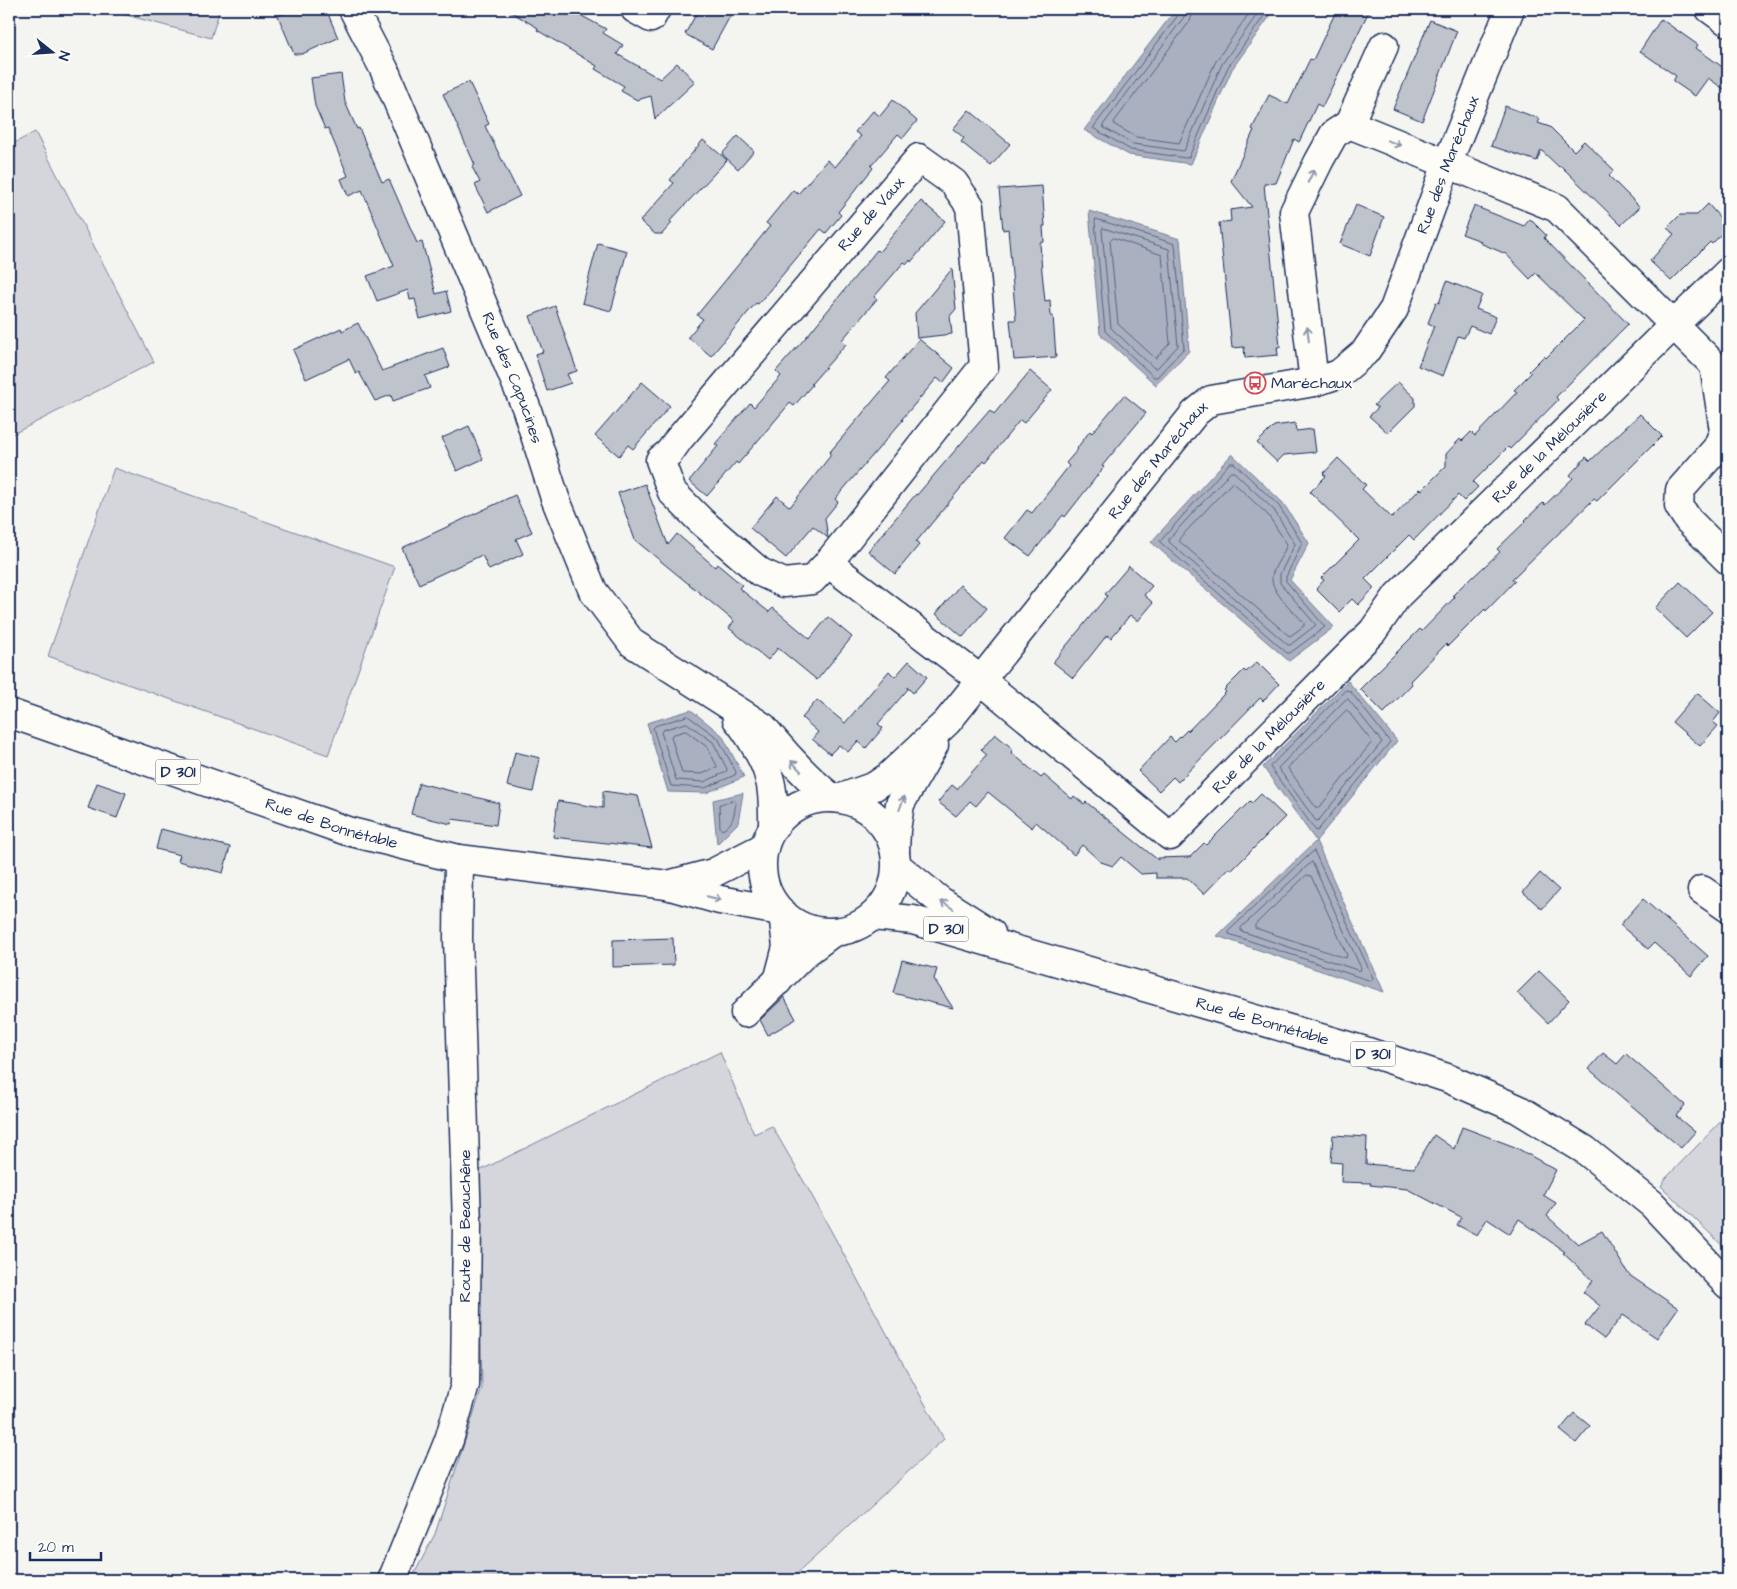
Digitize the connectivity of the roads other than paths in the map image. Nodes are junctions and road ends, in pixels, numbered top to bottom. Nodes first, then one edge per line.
1 (353, 9) edge
2 (635, 9) edge
3 (656, 9) edge
4 (1710, 9) edge
5 (1502, 12) edge
6 (1728, 22) edge
7 (1384, 46) dead end
8 (1349, 124) junction
9 (1447, 164) junction
10 (1728, 272) edge
11 (1674, 325) junction
12 (1314, 382) junction
13 (1728, 560) edge
14 (828, 563) junction
15 (981, 680) junction
16 (724, 702) junction
17 (9, 713) edge
18 (947, 722) junction
19 (837, 798) junction
20 (769, 837) junction
21 (459, 859) junction
22 (896, 859) junction
23 (667, 885) junction
24 (1702, 890) dead end
25 (1728, 908) edge
26 (782, 912) junction
27 (873, 916) junction
28 (833, 932) junction
29 (1018, 950) junction
30 (778, 981) junction
31 (745, 1013) dead end
32 (1728, 1285) edge
33 (392, 1580) edge

1 - 16 street, Rue des Capucines
2 - 3 street
4 - 6 street
5 - 9 street, Rue des Maréchaux
7 - 8 street
8 -> 9 street
12 -> 8 street
9 - 11 street
9 - 12 street, Rue des Maréchaux
10 - 11 street, Rue de la Mélousière
11 - 13 street
11 - 15 street, Rue de la Mélousière
12 - 15 street, Rue des Maréchaux
14 - 14 street, Rue de Vaux
14 - 15 street, Rue de la Mélousière
15 - 18 street, Rue des Maréchaux
19 -> 16 street, Rue des Capucines
16 - 20 street, Rue des Capucines
17 - 21 street, Rue de Bonnétable / D 301
18 - 19 street, Rue des Maréchaux
22 -> 18 street, Rue des Maréchaux
19 - 20 street
19 - 22 street
20 - 23 street, Rue de Bonnétable / D 301
20 - 26 street
21 - 23 street, Rue de Bonnétable / D 301
21 - 33 street, Route de Beauchêne
22 - 27 street
29 -> 22 street, Rue de Bonnétable / D 301
23 -> 26 street, Rue de Bonnétable / D 301
24 - 25 street
26 - 28 street
26 - 30 street
27 - 28 street
27 - 29 street, Rue de Bonnétable / D 301
28 - 30 street
29 - 32 street, Rue de Bonnétable / D 301
30 - 31 street

